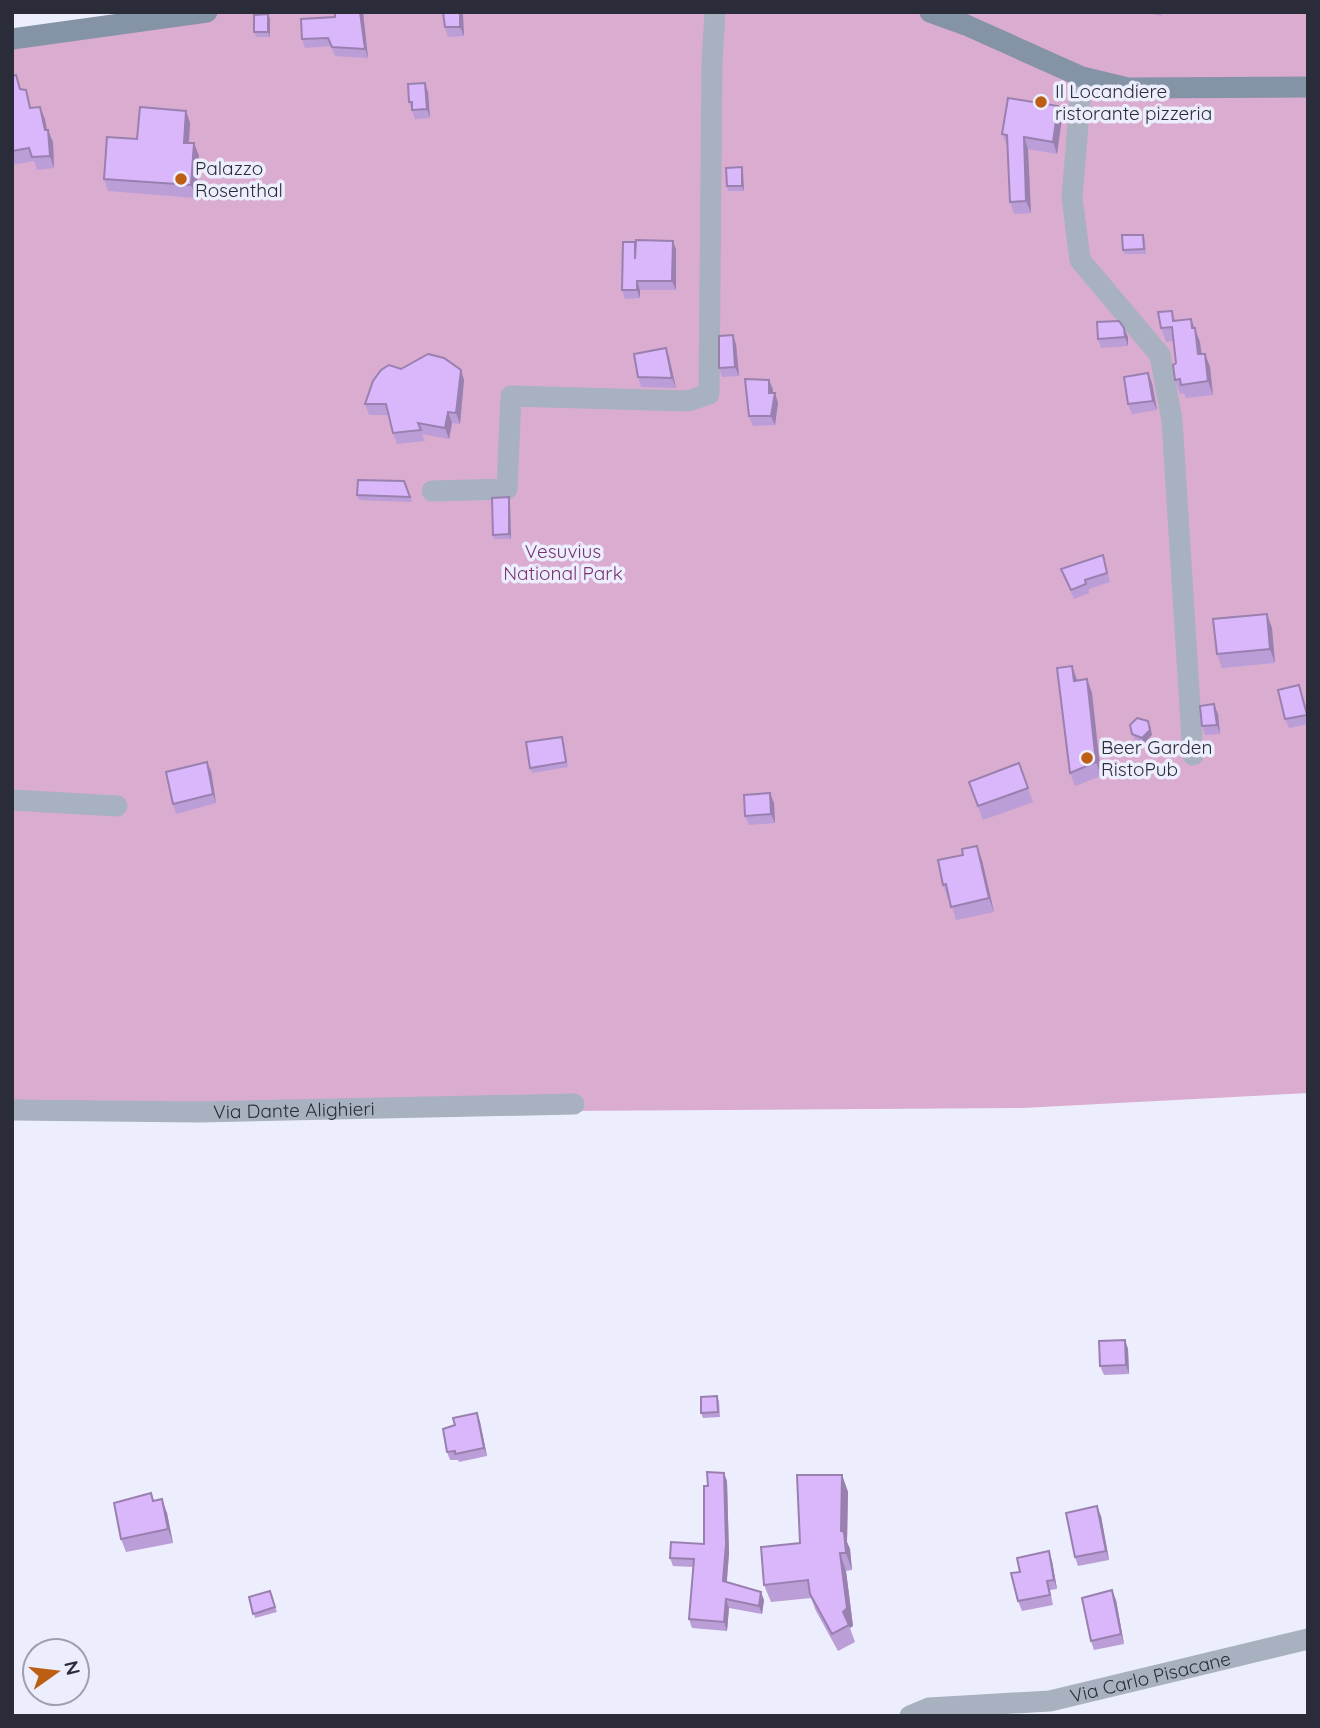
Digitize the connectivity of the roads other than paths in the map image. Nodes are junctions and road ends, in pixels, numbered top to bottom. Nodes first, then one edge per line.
1 (207, 12) edge
2 (715, 12) edge
3 (930, 12) edge
4 (12, 39) edge
5 (1082, 77) junction
6 (1308, 88) edge
7 (432, 491) dead end
8 (1193, 755) dead end
9 (12, 800) edge
10 (117, 806) dead end
11 (574, 1104) dead end
12 (12, 1110) edge
13 (1308, 1639) edge
14 (911, 1716) edge

1 - 4 street
2 - 7 street
3 - 5 street
5 - 6 street
5 - 8 street
9 - 10 street
11 - 12 street, Via Dante Alighieri
13 - 14 street, Via Carlo Pisacane

